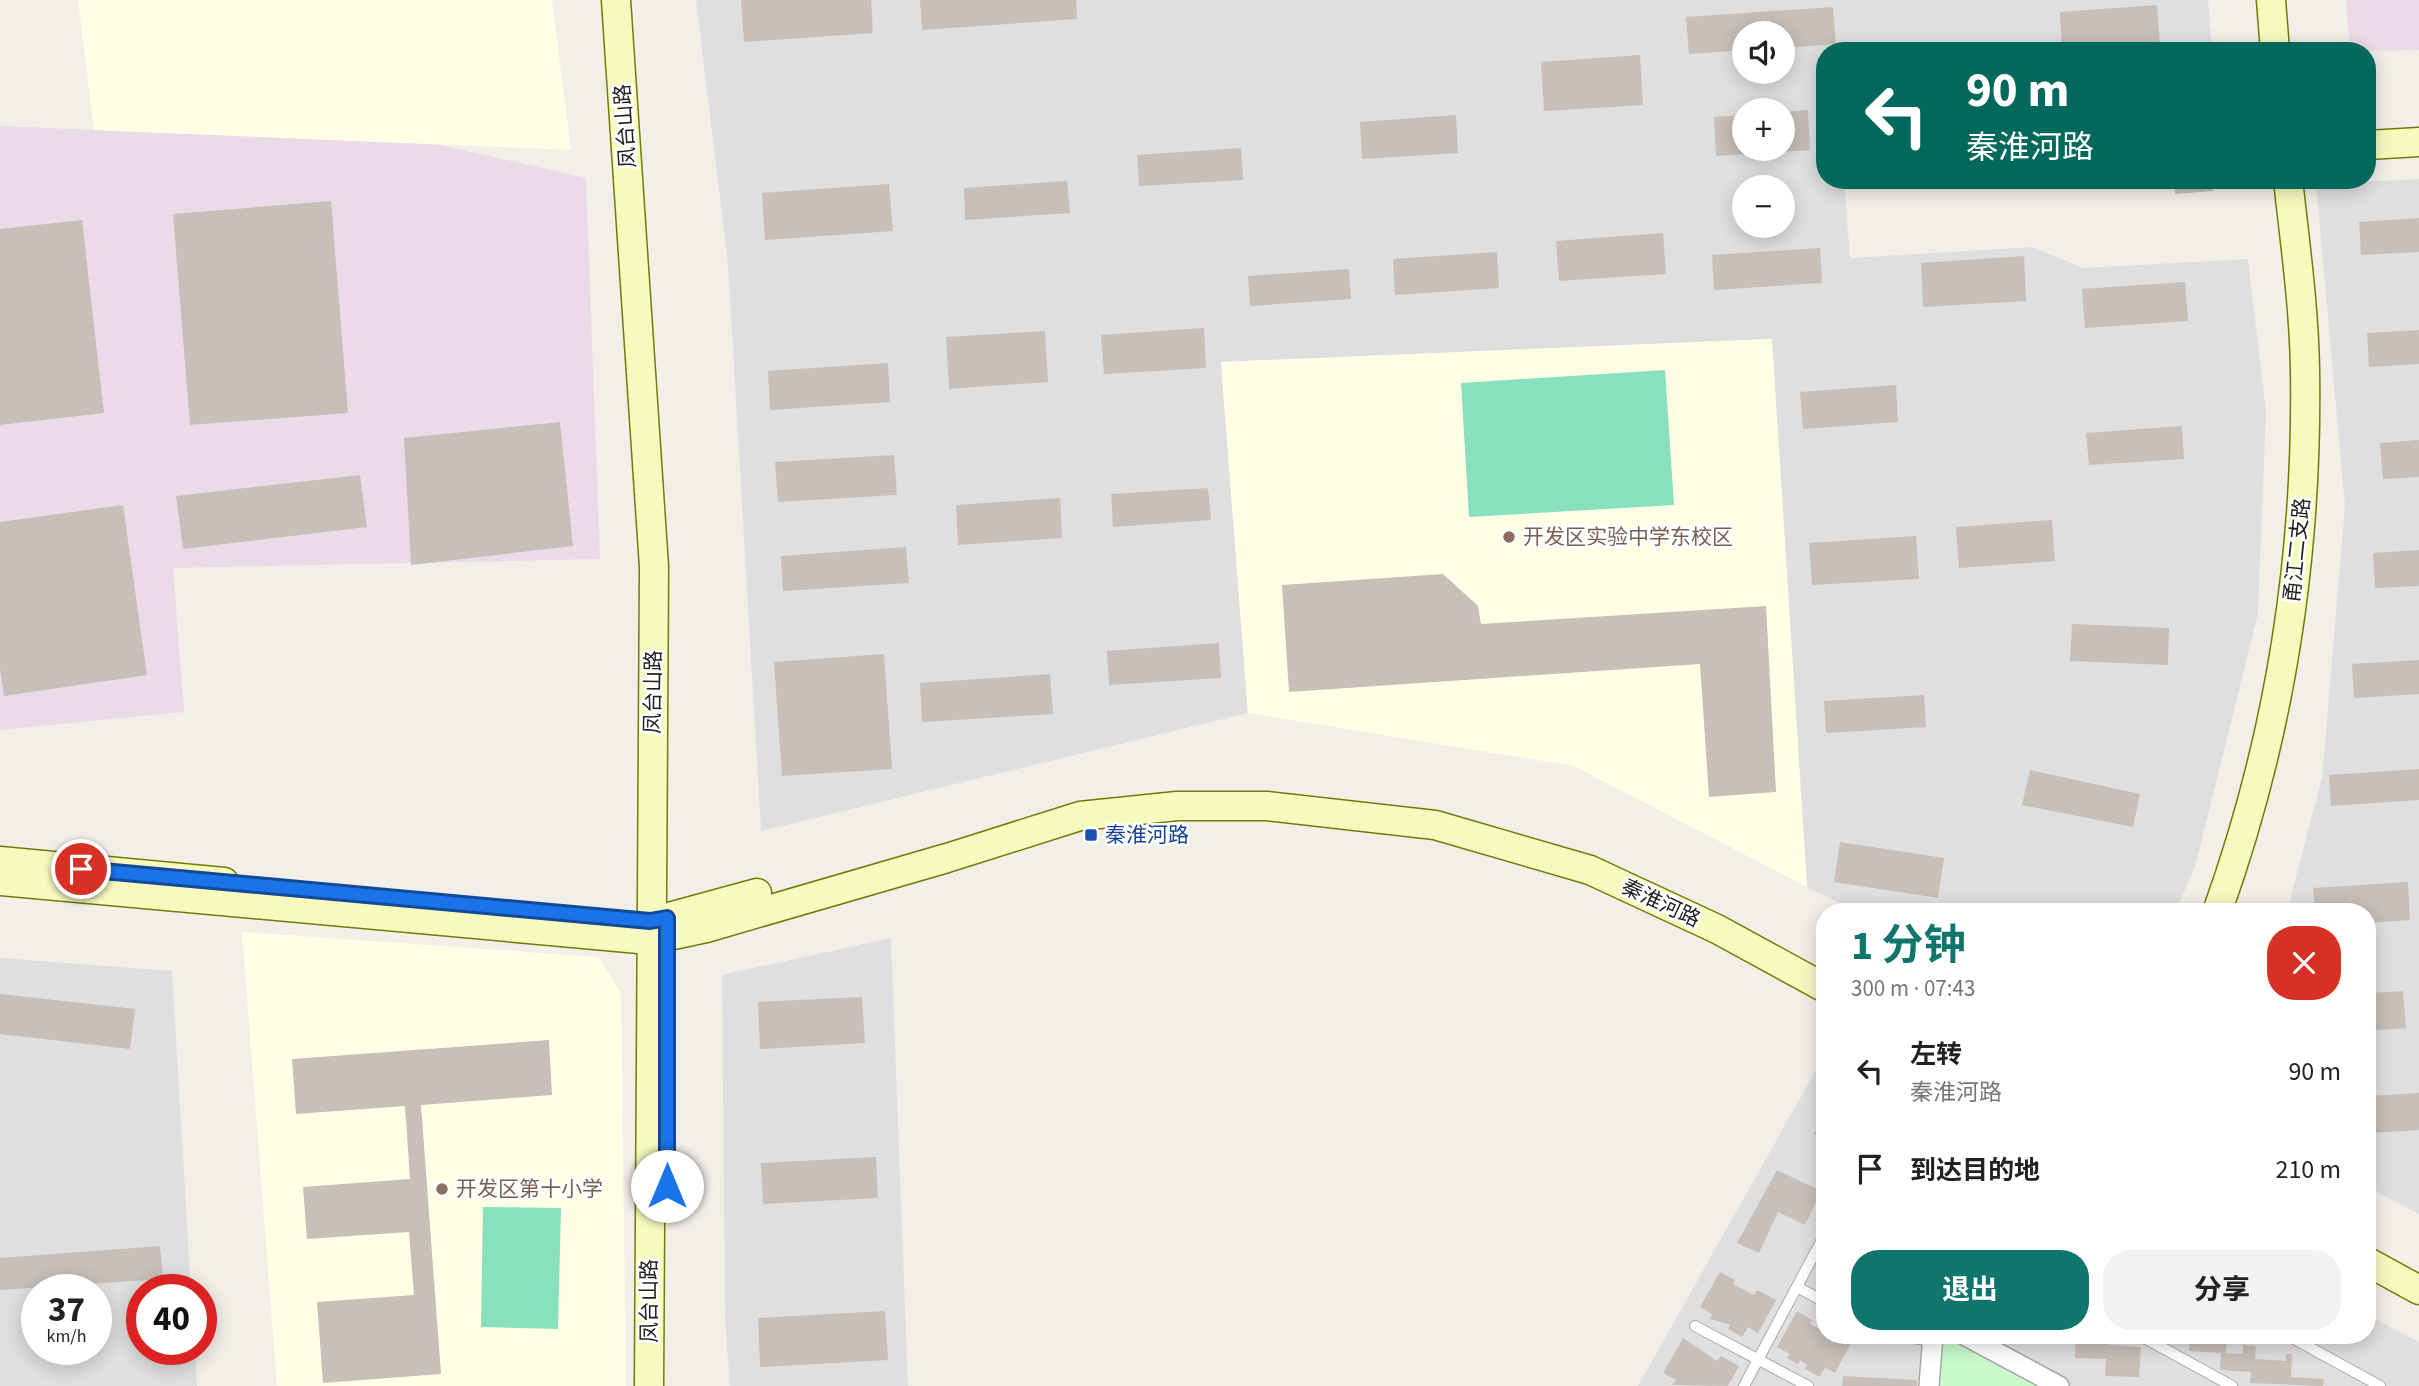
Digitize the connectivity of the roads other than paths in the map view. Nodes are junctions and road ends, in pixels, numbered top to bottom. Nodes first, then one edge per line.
1 (616, 0) edge
2 (632, 0) edge
3 (2271, 0) edge
4 (2274, 42) edge
5 (2419, 142) edge
6 (2376, 145) edge
7 (2289, 189) edge
8 (0, 861) edge
9 (0, 881) edge
10 (2220, 903) edge
11 (658, 929) junction
12 (1816, 964) edge
13 (1816, 983) edge
14 (1816, 1251) edge
15 (2376, 1266) edge
16 (2376, 1285) edge
17 (1797, 1287) junction
18 (2419, 1290) edge
19 (1816, 1297) edge
20 (2419, 1308) edge
21 (1695, 1326) dead end
22 (1932, 1344) edge
23 (1981, 1344) edge
24 (2155, 1344) edge
25 (2303, 1344) edge
26 (1760, 1358) junction
27 (649, 1386) edge
28 (667, 1386) edge
29 (1744, 1386) edge
30 (1808, 1386) edge
31 (1929, 1386) edge
32 (2059, 1386) edge
33 (2232, 1386) edge
34 (2380, 1386) edge

1 - 11 main road, 凤台山路
2 - 11 main road, 凤台山路
3 - 4 main road
5 - 6 main road
7 - 10 main road, 甬江二支路
8 - 11 main road, 秦淮河路
9 - 11 main road, 秦淮河路
11 - 12 main road, 秦淮河路
11 - 13 main road, 秦淮河路
11 - 27 main road, 凤台山路
11 - 28 main road, 凤台山路
14 - 17 lane
15 - 18 main road
16 - 20 main road
17 - 19 lane
17 - 26 lane
21 - 26 lane
22 - 31 street
23 - 32 street
24 - 33 lane
25 - 34 lane
26 - 29 lane
26 - 30 lane

